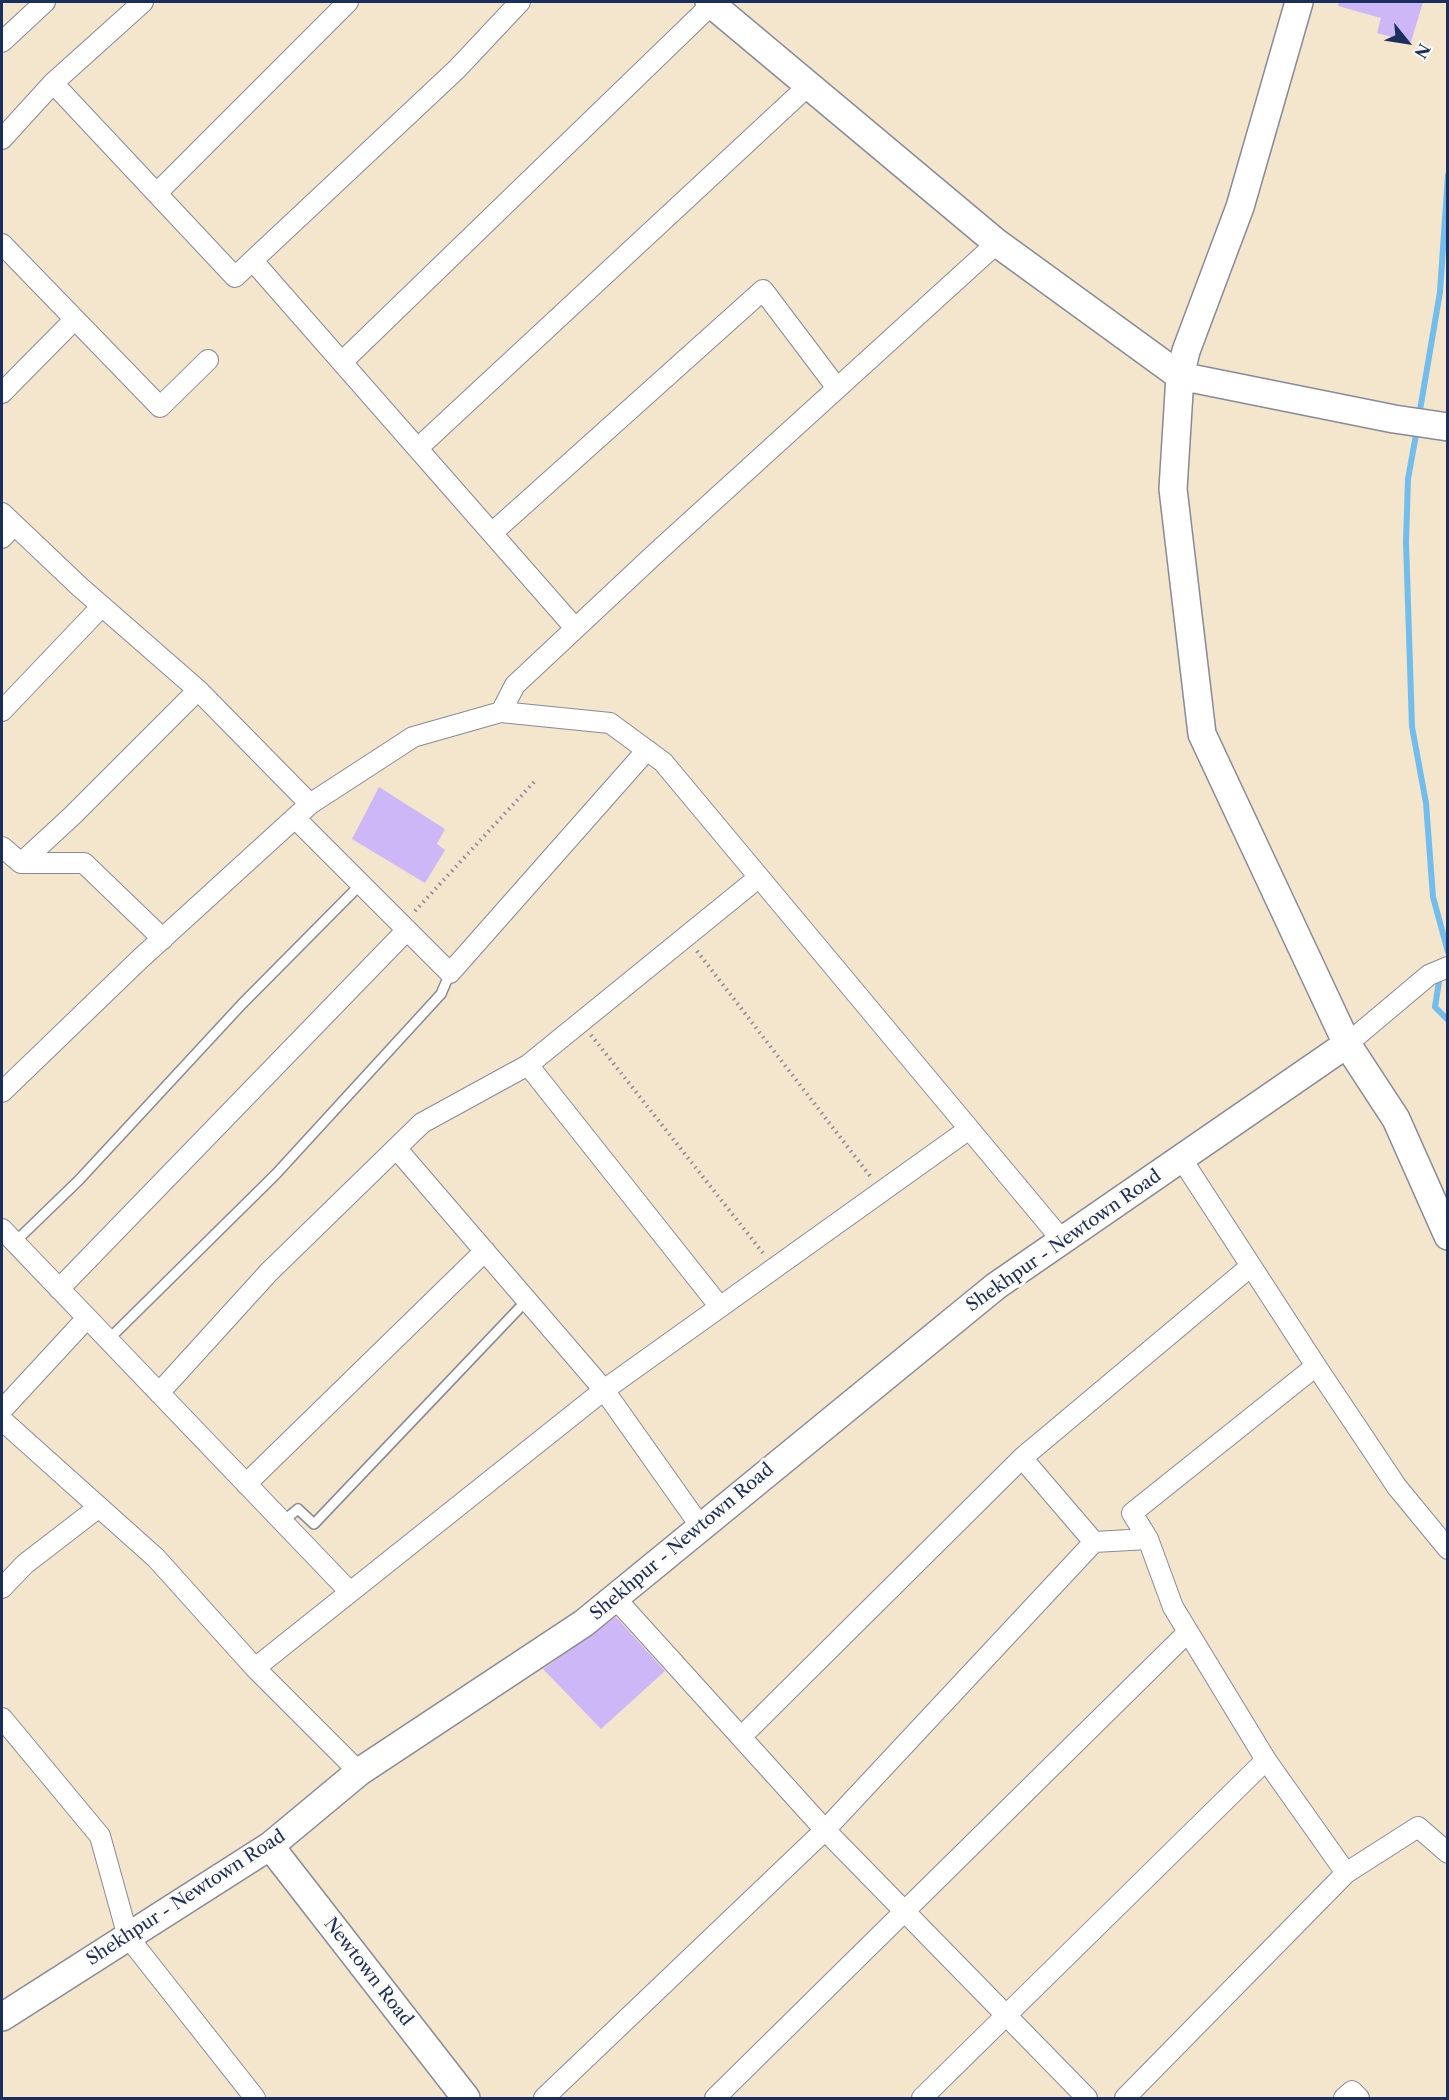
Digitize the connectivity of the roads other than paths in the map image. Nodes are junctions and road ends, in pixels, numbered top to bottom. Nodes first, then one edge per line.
1 (45, 2) edge
2 (143, 2) edge
3 (348, 2) edge
4 (520, 2) edge
5 (1299, 2) edge
6 (711, 3) edge
7 (2, 42) edge
8 (54, 83) junction
9 (808, 85) junction
10 (2, 139) edge
11 (157, 193) junction
12 (996, 243) junction
13 (2, 244) edge
14 (253, 261) junction
15 (75, 319) junction
16 (208, 360) dead end
17 (342, 362) junction
18 (1180, 376) junction
19 (837, 388) junction
20 (2, 393) edge
21 (1448, 427) edge
22 (417, 448) junction
23 (6, 525) edge
24 (492, 533) junction
25 (102, 606) junction
26 (575, 628) junction
27 (198, 690) junction
28 (2, 711) edge
29 (501, 712) junction
30 (646, 750) junction
31 (310, 804) junction
32 (296, 818) junction
33 (2, 847) edge
34 (21, 863) junction
35 (758, 878) junction
36 (361, 884) junction
37 (404, 927) junction
38 (163, 939) junction
39 (1448, 967) edge
40 (450, 973) junction
41 (1347, 1044) junction
42 (528, 1065) junction
43 (2, 1092) edge
44 (969, 1129) junction
45 (396, 1148) junction
46 (1181, 1158) junction
47 (8, 1236) edge
48 (1448, 1236) edge
49 (1062, 1240) junction
50 (484, 1251) junction
51 (1251, 1266) junction
52 (58, 1289) junction
53 (527, 1300) junction
54 (720, 1306) junction
55 (87, 1318) junction
56 (108, 1340) junction
57 (1316, 1366) junction
58 (604, 1390) junction
59 (159, 1393) junction
60 (2, 1410) edge
61 (2, 1420) edge
62 (1022, 1458) junction
63 (246, 1484) junction
64 (99, 1507) junction
65 (282, 1522) junction
66 (700, 1527) junction
67 (1148, 1539) junction
68 (1094, 1542) junction
69 (1448, 1550) edge
70 (2, 1588) edge
71 (350, 1592) junction
72 (615, 1598) junction
73 (1188, 1632) junction
74 (255, 1668) junction
75 (2, 1718) edge
76 (742, 1736) junction
77 (1266, 1760) junction
78 (359, 1772) junction
79 (825, 1830) junction
80 (270, 1846) junction
81 (1448, 1853) edge
82 (1346, 1873) junction
83 (905, 1912) junction
84 (128, 1936) junction
85 (1007, 2016) junction
86 (2, 2017) edge
87 (255, 2098) edge
88 (466, 2098) edge
89 (544, 2098) edge
90 (715, 2098) edge
91 (922, 2098) edge
92 (1087, 2098) edge
93 (1125, 2098) edge
94 (1344, 2098) edge
95 (1359, 2098) edge

1 - 7 street
2 - 8 street
3 - 11 street
4 - 14 street
5 - 18 street
6 - 9 street
6 - 17 street
8 - 10 street
8 - 11 street
9 - 12 street
9 - 22 street
11 - 14 street
12 - 18 street
12 - 19 street
13 - 15 street
14 - 17 street
15 - 16 street
15 - 20 street
17 - 22 street
18 - 21 street
18 - 41 street
19 - 24 street
19 - 26 street
22 - 24 street
23 - 25 street
24 - 26 street
25 - 27 street
25 - 28 street
26 - 29 street
27 - 31 street
27 - 34 street
29 - 30 street
29 - 31 street
30 - 35 street
30 - 40 street
31 - 32 street
32 - 36 street
32 - 38 street
33 - 34 street
34 - 38 street
35 - 42 street
35 - 44 street
36 - 37 street
36 - 47 lane
37 - 40 street
37 - 52 street
38 - 43 street
39 - 41 street
40 - 56 lane
41 - 46 street, Shekhpur - Newtown Road
41 - 48 street
42 - 45 street
42 - 54 street
44 - 49 street
44 - 54 street
45 - 50 street
45 - 59 street
46 - 49 street, Shekhpur - Newtown Road
46 - 51 street
47 - 52 street
49 - 66 street, Shekhpur - Newtown Road
50 - 53 street
50 - 63 street
51 - 57 street
51 - 62 street
52 - 55 street
53 - 58 street
53 - 65 lane
54 - 58 street
55 - 56 street
55 - 60 street
56 - 59 street
57 - 67 street
57 - 69 street
58 - 66 street
58 - 71 street
59 - 63 street
61 - 64 street
62 - 68 street
62 - 76 street
63 - 65 street
64 - 70 street
64 - 74 street
65 - 71 street
66 - 72 street, Shekhpur - Newtown Road
67 - 68 street
67 - 73 street
68 - 79 street
71 - 74 street
72 - 76 street
72 - 78 street, Shekhpur - Newtown Road
73 - 77 street
73 - 83 street
74 - 78 street
75 - 84 street
76 - 79 street
77 - 82 street
77 - 85 street
78 - 80 street, Shekhpur - Newtown Road
79 - 83 street
79 - 89 street
80 - 84 street, Shekhpur - Newtown Road
80 - 88 street, Newtown Road
81 - 82 street
82 - 93 street
83 - 85 street
83 - 90 street
84 - 86 street, Shekhpur - Newtown Road
84 - 87 street
85 - 91 street
85 - 92 street
94 - 95 street

